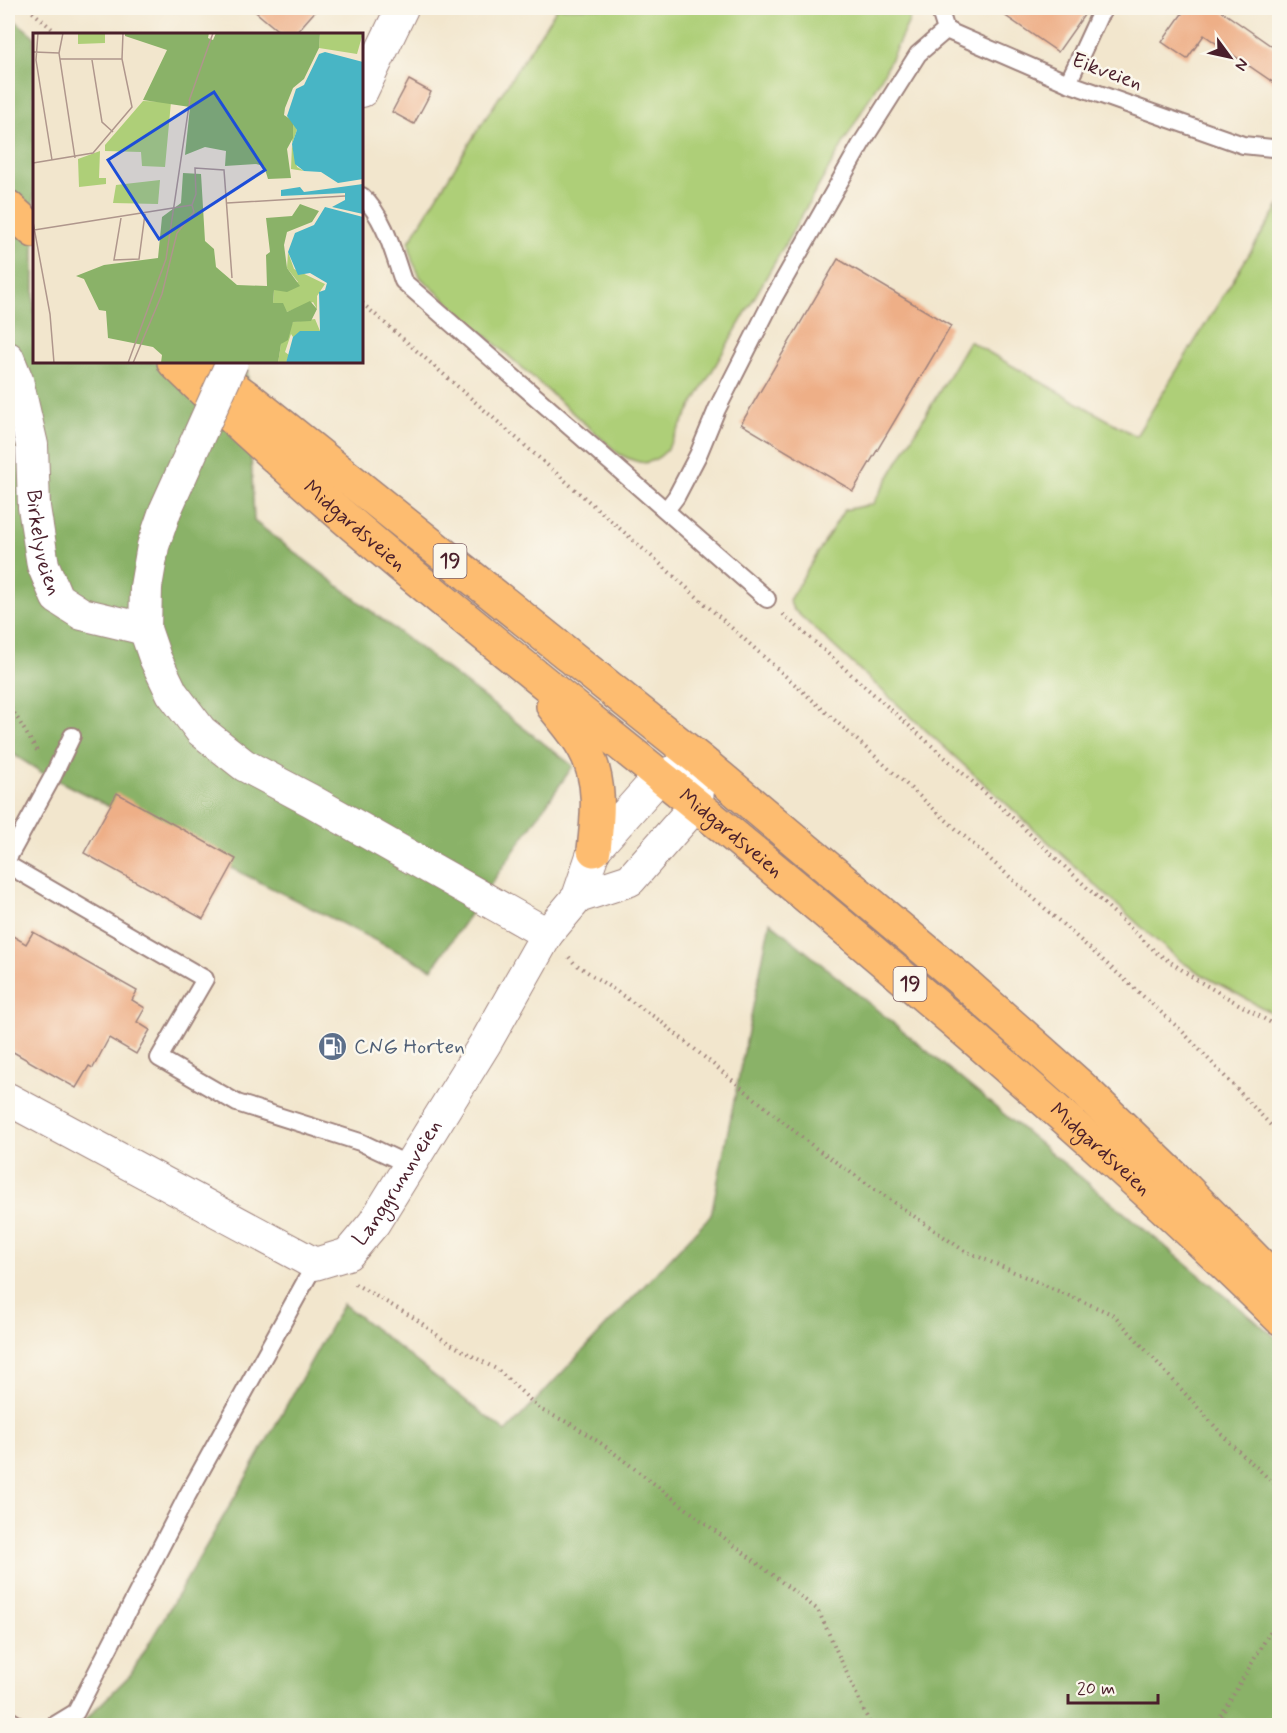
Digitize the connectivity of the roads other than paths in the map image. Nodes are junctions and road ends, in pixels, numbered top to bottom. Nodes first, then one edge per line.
1 (939, 8) edge
2 (1105, 8) edge
3 (392, 12) edge
4 (946, 30) junction
5 (1068, 83) junction
6 (363, 88) edge
7 (1280, 146) edge
8 (363, 197) edge
9 (8, 207) edge
10 (33, 230) edge
11 (8, 358) edge
12 (175, 363) edge
13 (197, 363) edge
14 (232, 363) edge
15 (666, 510) junction
16 (767, 599) road end
17 (146, 628) junction
18 (526, 668) junction
19 (72, 736) dead end
20 (702, 762) junction
21 (660, 776) junction
22 (696, 805) junction
23 (594, 850) junction
24 (8, 858) edge
25 (8, 865) edge
26 (578, 897) junction
27 (547, 934) junction
28 (8, 1099) edge
29 (409, 1165) junction
30 (315, 1264) junction
31 (1280, 1285) edge
32 (1280, 1318) edge
33 (8, 1719) edge
34 (19, 1725) edge
35 (53, 1725) edge

1 - 4 lane
2 - 5 lane
3 - 6 street
4 - 5 lane, Eikveien
4 - 15 lane
5 - 7 lane, Eikveien
8 - 15 lane
9 - 10 highway
11 - 17 street, Birkelyveien
12 - 18 highway, Midgardsveien / 19
13 - 20 highway, Midgardsveien / 19
14 - 17 street, bridge
15 - 16 lane
17 - 27 street
18 - 21 highway, Midgardsveien / 19
18 - 23 highway, 19
19 - 24 lane
20 - 21 street, Langgrunnveien
20 - 22 street
20 - 31 highway, Midgardsveien / 19
21 - 22 highway, Midgardsveien / 19
21 - 23 street, Langgrunnveien
22 - 26 street
22 - 32 highway, Midgardsveien / 19
23 - 26 street, Langgrunnveien
25 - 29 lane
26 - 27 street, Langgrunnveien
27 - 29 street, Langgrunnveien
28 - 30 street
29 - 30 street, Langgrunnveien
30 - 35 lane
33 - 34 lane

